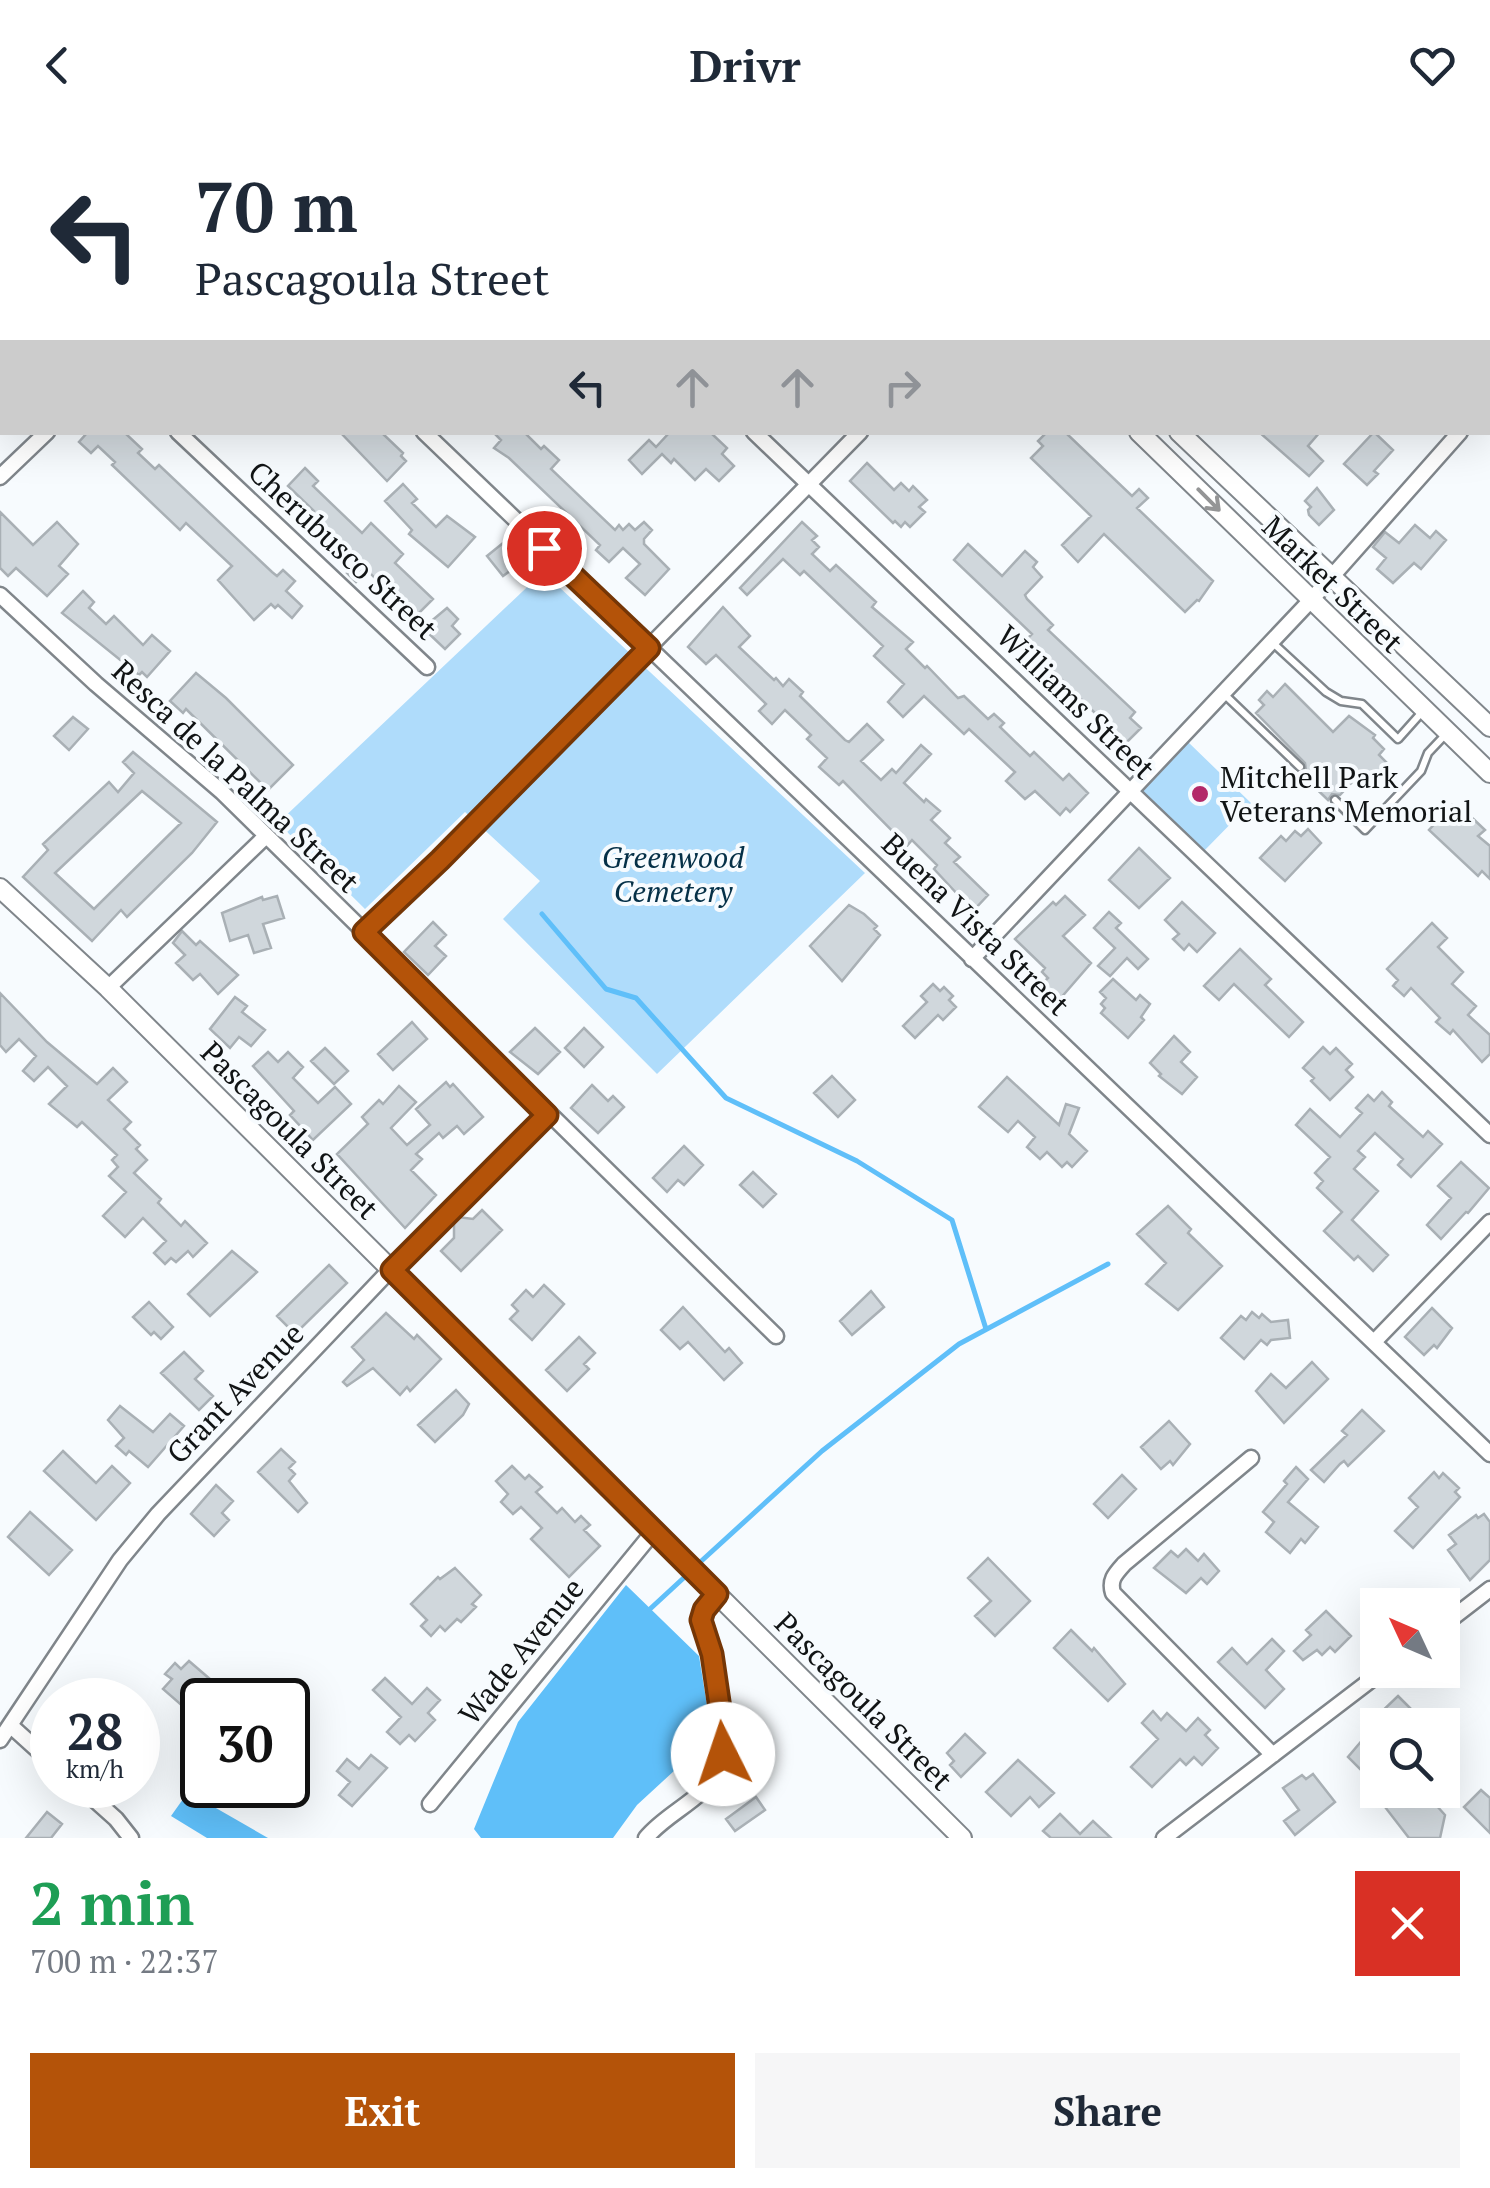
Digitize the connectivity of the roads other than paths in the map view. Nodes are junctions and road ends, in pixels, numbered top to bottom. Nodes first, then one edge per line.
1 (44, 435) edge
2 (181, 435) edge
3 (427, 435) edge
4 (757, 435) edge
5 (857, 435) edge
6 (1142, 435) edge
7 (1182, 435) edge
8 (1457, 435) edge
9 (0, 476) edge
10 (809, 485) junction
11 (1332, 575) junction
12 (0, 595) edge
13 (1311, 600) junction
14 (1272, 642) junction
15 (649, 648) junction
16 (427, 667) dead end
17 (1223, 693) junction
18 (1423, 710) junction
19 (1490, 728) edge
20 (1447, 732) junction
21 (1300, 767) dead end
22 (1490, 773) edge
23 (1130, 791) junction
24 (1335, 800) dead end
25 (265, 836) junction
26 (0, 888) edge
27 (364, 932) junction
28 (972, 959) junction
29 (108, 988) junction
30 (547, 1115) junction
31 (1490, 1134) edge
32 (1490, 1222) edge
33 (392, 1270) junction
34 (776, 1336) dead end
35 (1374, 1342) junction
36 (1490, 1454) edge
37 (1251, 1458) dead end
38 (654, 1532) junction
39 (1490, 1589) edge
40 (717, 1594) junction
41 (1460, 1612) edge
42 (1360, 1688) edge
43 (10, 1724) junction
44 (0, 1740) edge
45 (30, 1742) edge
46 (1273, 1755) junction
47 (430, 1804) dead end
48 (103, 1808) edge
49 (131, 1838) edge
50 (646, 1838) edge
51 (962, 1838) edge
52 (1164, 1838) edge

1 - 9 street
2 - 16 street, Cherubusco Street
3 - 15 street, Buena Vista Street
4 - 10 street, Williams Street
5 - 10 street
6 -> 13 street, Market Street
7 - 11 street, Market Street
8 - 11 street
10 - 15 street
10 - 23 street, Williams Street
11 - 13 street
11 - 19 street, Market Street
12 - 25 street, Resca de la Palma Street
13 - 14 street
13 - 18 street, Market Street
14 - 17 street
14 - 18 lane
15 - 27 street
15 - 28 street, Buena Vista Street
17 - 21 lane
17 - 23 street
18 - 20 street, Market Street
20 - 22 street, Market Street
20 - 24 lane
23 - 28 street
23 - 31 street, Williams Street
25 - 27 street, Resca de la Palma Street
25 - 29 street
26 - 29 street, Pascagoula Street
27 - 30 street, Resca de la Palma Street
28 - 35 street, Buena Vista Street
29 - 33 street, Pascagoula Street
30 - 33 street, Grant Avenue
30 - 34 street, Resca de la Palma Street
32 - 35 street
33 - 38 street, Pascagoula Street
33 - 43 street, Grant Avenue
35 - 36 street, Buena Vista Street
37 - 46 street
38 - 40 street, Pascagoula Street
38 - 47 street, Wade Avenue
39 - 41 street
40 - 50 street
40 - 51 street, Pascagoula Street
42 - 46 street
43 - 44 street, Grant Avenue
43 - 45 street
46 - 52 street
48 - 49 street

